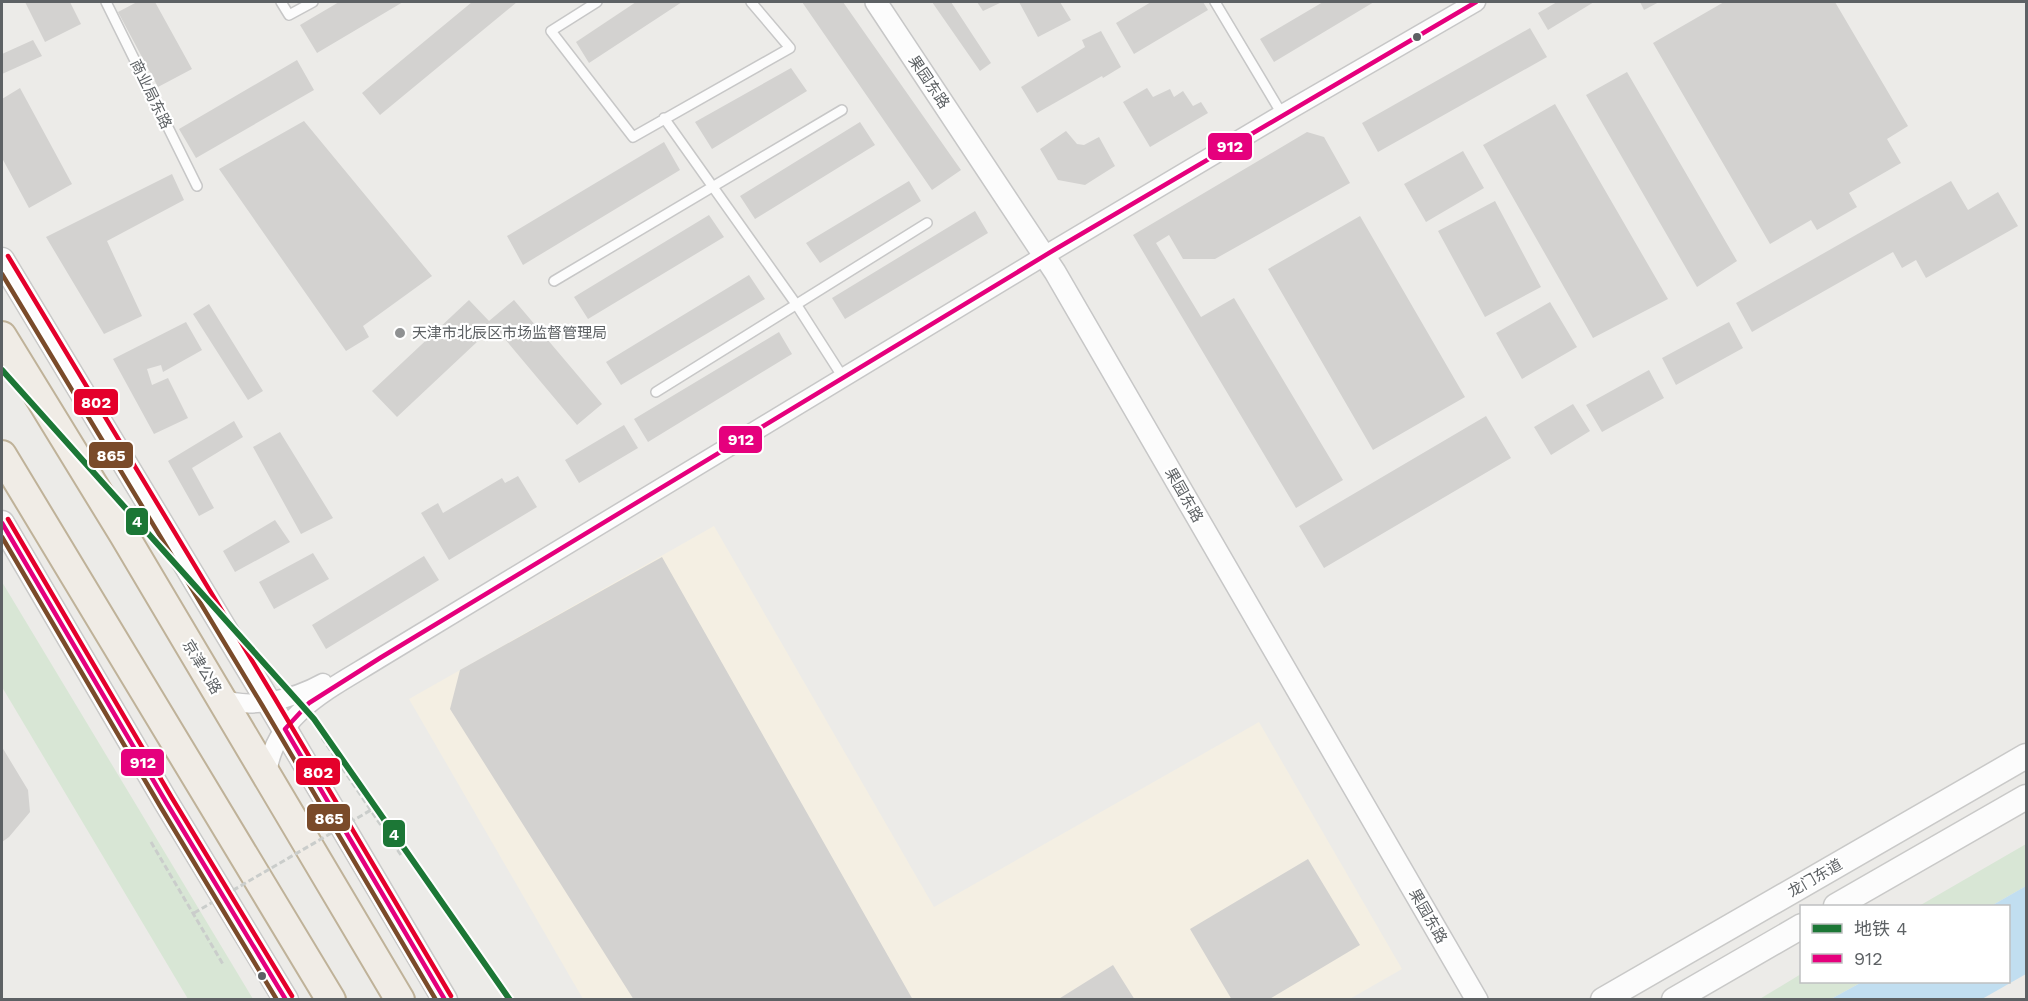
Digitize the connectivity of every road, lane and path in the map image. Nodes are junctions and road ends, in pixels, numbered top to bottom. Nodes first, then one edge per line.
1 (106, 2) edge
2 (281, 2) edge
3 (313, 2) edge
4 (597, 2) edge
5 (751, 2) edge
6 (876, 2) edge
7 (888, 2) edge
8 (1215, 2) edge
9 (1468, 2) edge
10 (842, 110) dead end
11 (1280, 111) junction
12 (664, 118) junction
13 (197, 186) dead end
14 (712, 187) junction
15 (927, 223) dead end
16 (1048, 250) junction
17 (2, 260) edge
18 (554, 281) dead end
19 (796, 304) junction
20 (2, 336) edge
21 (842, 375) junction
22 (656, 392) dead end
23 (2, 454) edge
24 (2, 523) edge
25 (221, 698) junction
26 (268, 701) junction
27 (285, 729) junction
28 (322, 738) dead end
29 (2026, 756) edge
30 (267, 776) junction
31 (2026, 797) edge
32 (371, 810) junction
33 (152, 842) dead end
34 (401, 855) dead end
35 (1838, 905) edge
36 (194, 913) junction
37 (1800, 927) edge
38 (224, 966) dead end
39 (286, 999) edge
40 (331, 999) edge
41 (400, 999) edge
42 (445, 999) edge
43 (1477, 999) edge
44 (1488, 999) edge
45 (1603, 999) edge
46 (1674, 999) edge

1 - 13 lane, 商业局东路
2 - 3 lane
4 - 12 lane
5 - 12 lane
6 - 16 street, 果园东路
7 - 16 street, 果园东路
8 - 11 lane
9 - 11 street
10 - 14 lane
11 - 16 street
12 - 14 lane
14 - 18 lane
14 - 19 lane
15 - 19 lane
16 - 21 street
16 - 43 street, 果园东路
16 - 44 street, 果园东路
17 - 26 main road
19 - 21 lane
19 - 22 lane
20 - 25 highway, 京津公路
21 - 26 street
21 - 27 street
23 - 40 highway
24 - 39 main road
25 - 26 street
25 - 30 highway, 京津公路
26 - 27 main road
27 - 30 street
27 - 42 main road
28 - 32 path
29 - 45 main road, 龙门东道
30 - 41 highway, 京津公路
31 - 35 main road
32 - 34 path
32 - 36 path, bridge
33 - 36 path
36 - 38 path
37 - 46 main road

